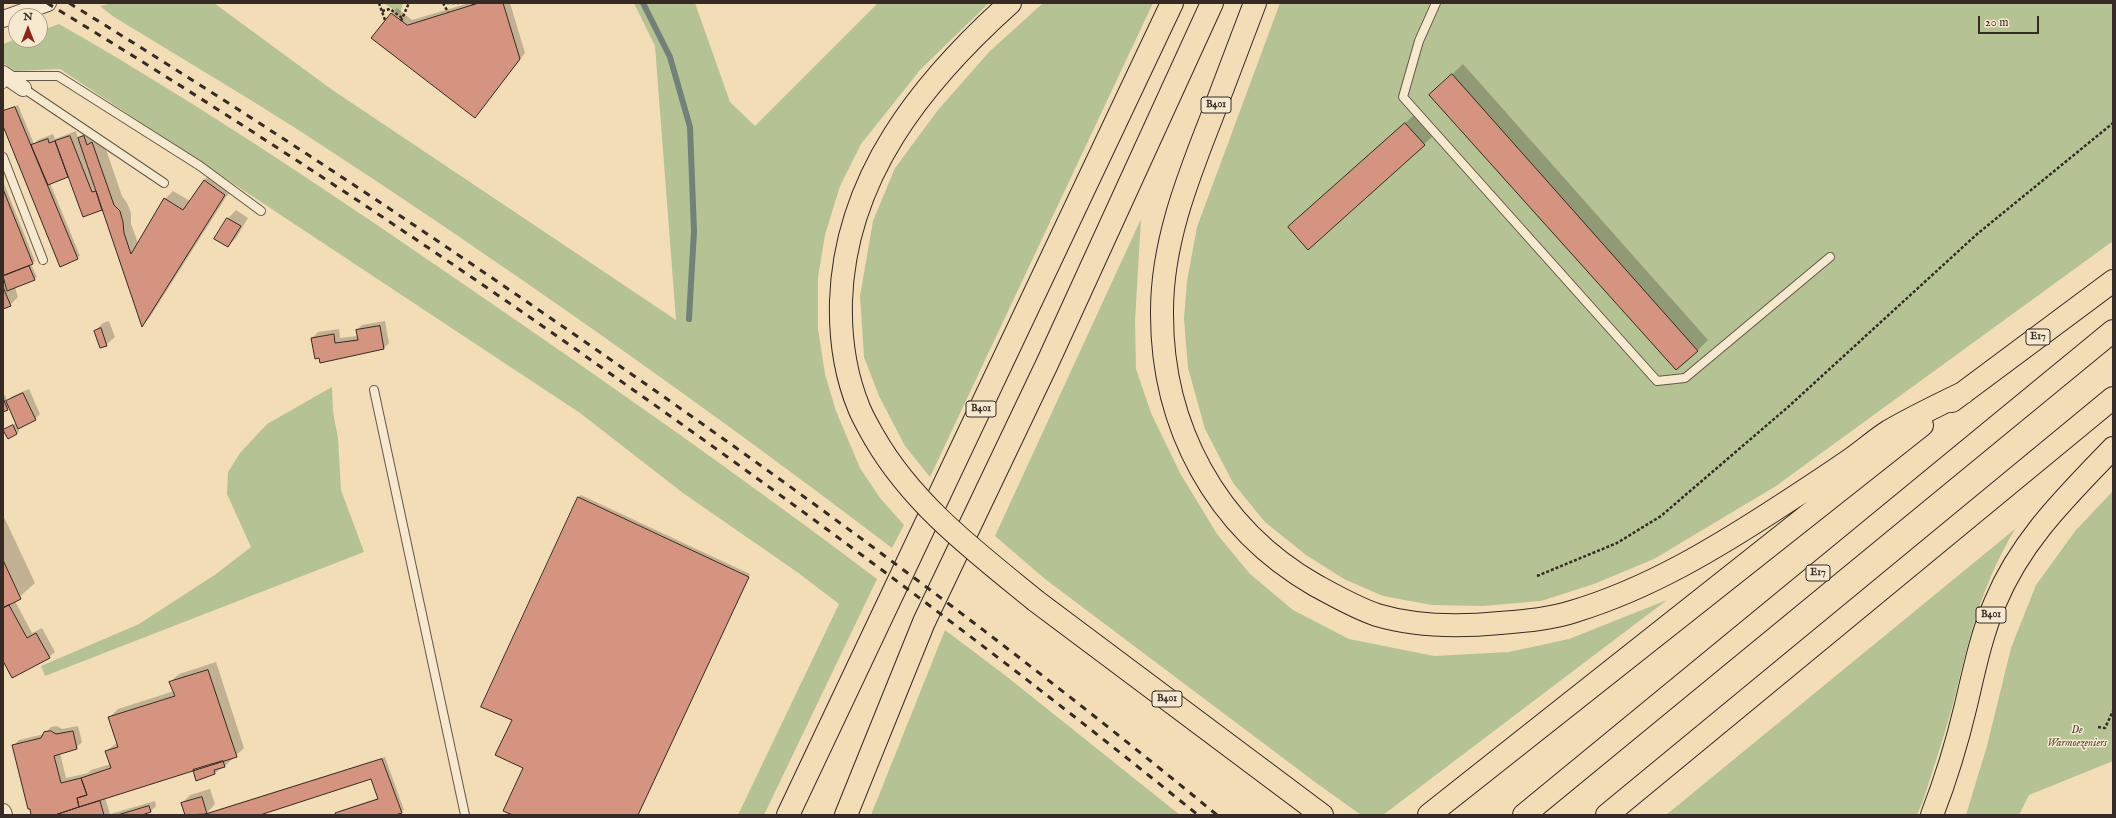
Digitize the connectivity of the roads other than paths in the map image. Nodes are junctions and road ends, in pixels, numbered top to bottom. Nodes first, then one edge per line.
1 (48, 3) edge
2 (1010, 3) edge
3 (1172, 3) edge
4 (1212, 3) edge
5 (1255, 3) edge
6 (1436, 3) edge
7 (3, 19) edge
8 (4, 78) edge
9 (23, 88) joint
10 (3, 157) edge
11 (164, 183) dead end
12 (261, 211) dead end
13 (1830, 257) dead end
14 (43, 260) dead end
15 (2113, 281) edge
16 (2113, 331) edge
17 (374, 390) dead end
18 (1963, 393) junction
19 (2113, 398) edge
20 (2113, 448) edge
21 (465, 815) edge
22 (788, 815) edge
23 (846, 815) edge
24 (1322, 815) edge
25 (1429, 815) edge
26 (1524, 815) edge
27 (1607, 815) edge
28 (1932, 815) edge

1 - 7 street
2 - 24 highway, B401, bridge
3 - 22 highway, B401
4 - 23 highway
5 - 18 highway, B401
6 - 13 lane
8 - 9 street
8 - 12 lane
9 - 11 lane
10 - 14 lane
15 - 18 highway, E17
16 - 26 highway, E17
17 - 21 lane
18 - 25 highway, E17
19 - 27 highway
20 - 28 highway, B401

